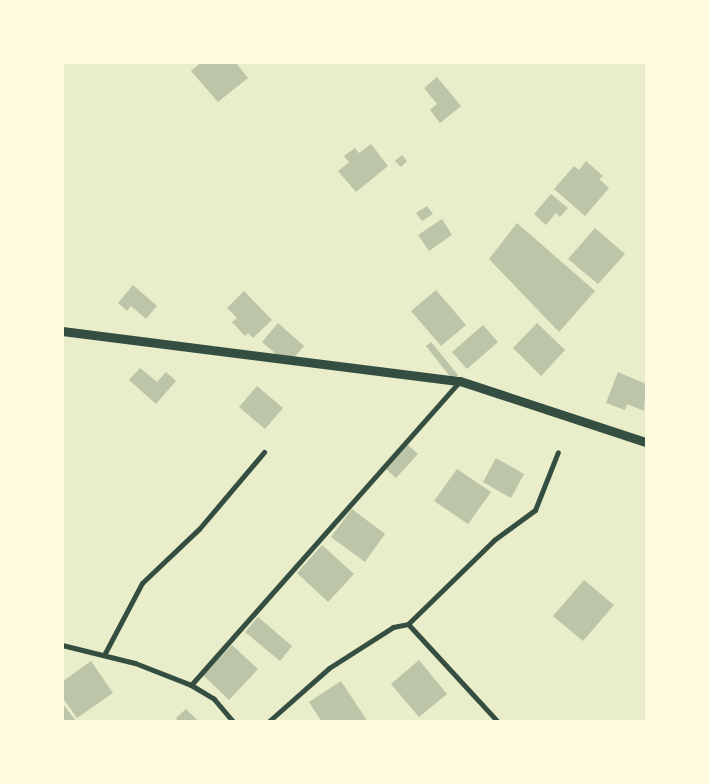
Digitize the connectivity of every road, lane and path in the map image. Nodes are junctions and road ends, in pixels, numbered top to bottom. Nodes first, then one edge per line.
1 (63, 332) edge
2 (460, 381) junction
3 (646, 442) edge
4 (264, 452) dead end
5 (558, 452) dead end
6 (408, 624) junction
7 (62, 645) edge
8 (104, 655) junction
9 (192, 685) junction
10 (233, 722) edge
11 (268, 722) edge
12 (498, 722) edge

1 - 2 street
2 - 3 street
2 - 9 street
4 - 8 street
5 - 6 street
6 - 11 street
6 - 12 street
7 - 8 street
8 - 9 street
9 - 10 street

